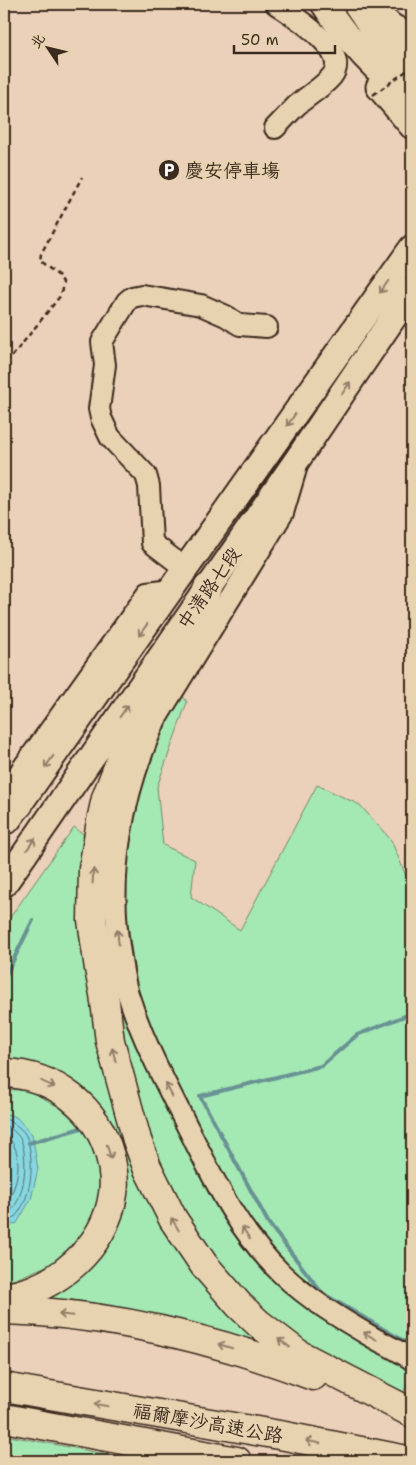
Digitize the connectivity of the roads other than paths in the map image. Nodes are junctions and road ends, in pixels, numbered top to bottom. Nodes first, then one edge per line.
1 (276, 4) edge
2 (324, 4) edge
3 (356, 4) edge
4 (368, 4) edge
5 (347, 36) junction
6 (412, 38) edge
7 (412, 67) edge
8 (412, 99) edge
9 (412, 126) edge
10 (275, 128) dead end
11 (412, 248) edge
12 (412, 290) edge
13 (266, 326) dead end
14 (299, 457) junction
15 (186, 569) junction
16 (208, 588) junction
17 (9, 806) edge
18 (4, 827) edge
19 (4, 884) edge
20 (4, 1074) edge
21 (4, 1297) edge
22 (4, 1310) edge
23 (412, 1360) edge
24 (4, 1387) edge
25 (371, 1393) junction
26 (412, 1413) edge
27 (4, 1418) edge
28 (412, 1460) edge
29 (237, 1461) edge

1 - 10 lane
2 - 5 main road
3 - 7 main road
4 - 6 main road
5 - 8 main road
5 - 9 main road
11 -> 15 main road, 中清路七段
14 -> 12 main road, 中清路七段
13 - 15 lane
14 - 16 main road, 中清路七段
23 -> 14 lane
15 -> 17 main road, 中清路七段
19 -> 16 main road, 中清路七段
25 -> 16 highway
17 - 18 main road, 中清路七段
20 -> 21 highway
25 -> 22 highway
28 -> 24 highway, 福爾摩沙高速公路
25 - 26 highway
27 - 29 highway, 福爾摩沙高速公路

